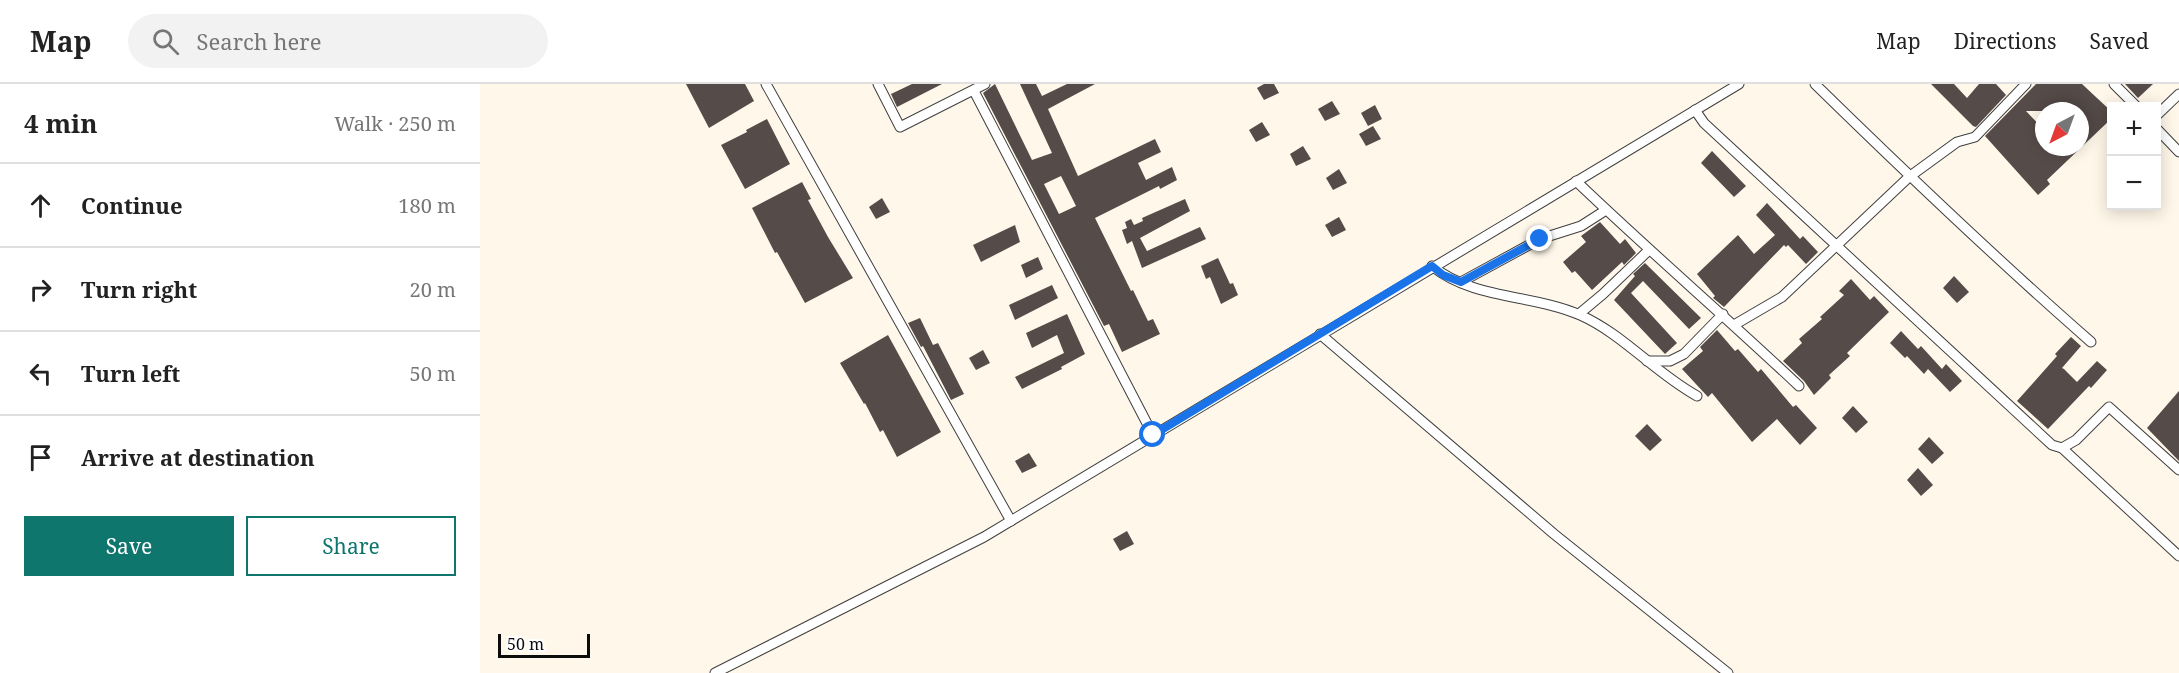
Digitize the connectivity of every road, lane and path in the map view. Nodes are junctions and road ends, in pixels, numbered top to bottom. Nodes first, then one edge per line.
1 (766, 84) edge
2 (878, 84) edge
3 (985, 84) edge
4 (1739, 84) edge
5 (1815, 84) edge
6 (2026, 84) edge
7 (2114, 84) edge
8 (975, 91) junction
9 (2179, 94) edge
10 (2132, 102) edge
11 (1695, 110) junction
12 (2161, 112) edge
13 (2161, 132) edge
14 (2179, 152) edge
15 (1909, 177) junction
16 (1576, 181) junction
17 (1606, 210) junction
18 (1837, 246) junction
19 (1649, 250) junction
20 (1432, 266) junction
21 (1461, 282) junction
22 (1579, 314) junction
23 (1724, 314) junction
24 (1734, 325) junction
25 (1320, 334) junction
26 (2091, 342) dead end
27 (1647, 361) junction
28 (1799, 386) dead end
29 (1696, 396) dead end
30 (1153, 435) junction
31 (2062, 448) junction
32 (2179, 470) edge
33 (1011, 521) junction
34 (2179, 556) edge
35 (715, 673) edge
36 (1728, 673) edge

1 - 33 street
2 - 8 street
3 - 8 street
4 - 11 street
5 - 15 street
6 - 15 street
7 - 10 street
8 - 30 street
9 - 12 street
11 - 16 street
11 - 18 street
13 - 14 street
15 - 18 street
15 - 26 street
16 - 17 street
16 - 20 street
17 - 19 street
17 - 21 street
18 - 24 street
18 - 31 street
19 - 22 street
19 - 23 street
20 - 21 street
20 - 25 street
21 - 22 street
22 - 27 street
23 - 24 street
23 - 27 street
24 - 28 street
25 - 30 street
25 - 36 street
27 - 29 street
30 - 33 street
31 - 32 street
31 - 34 street
33 - 35 street

